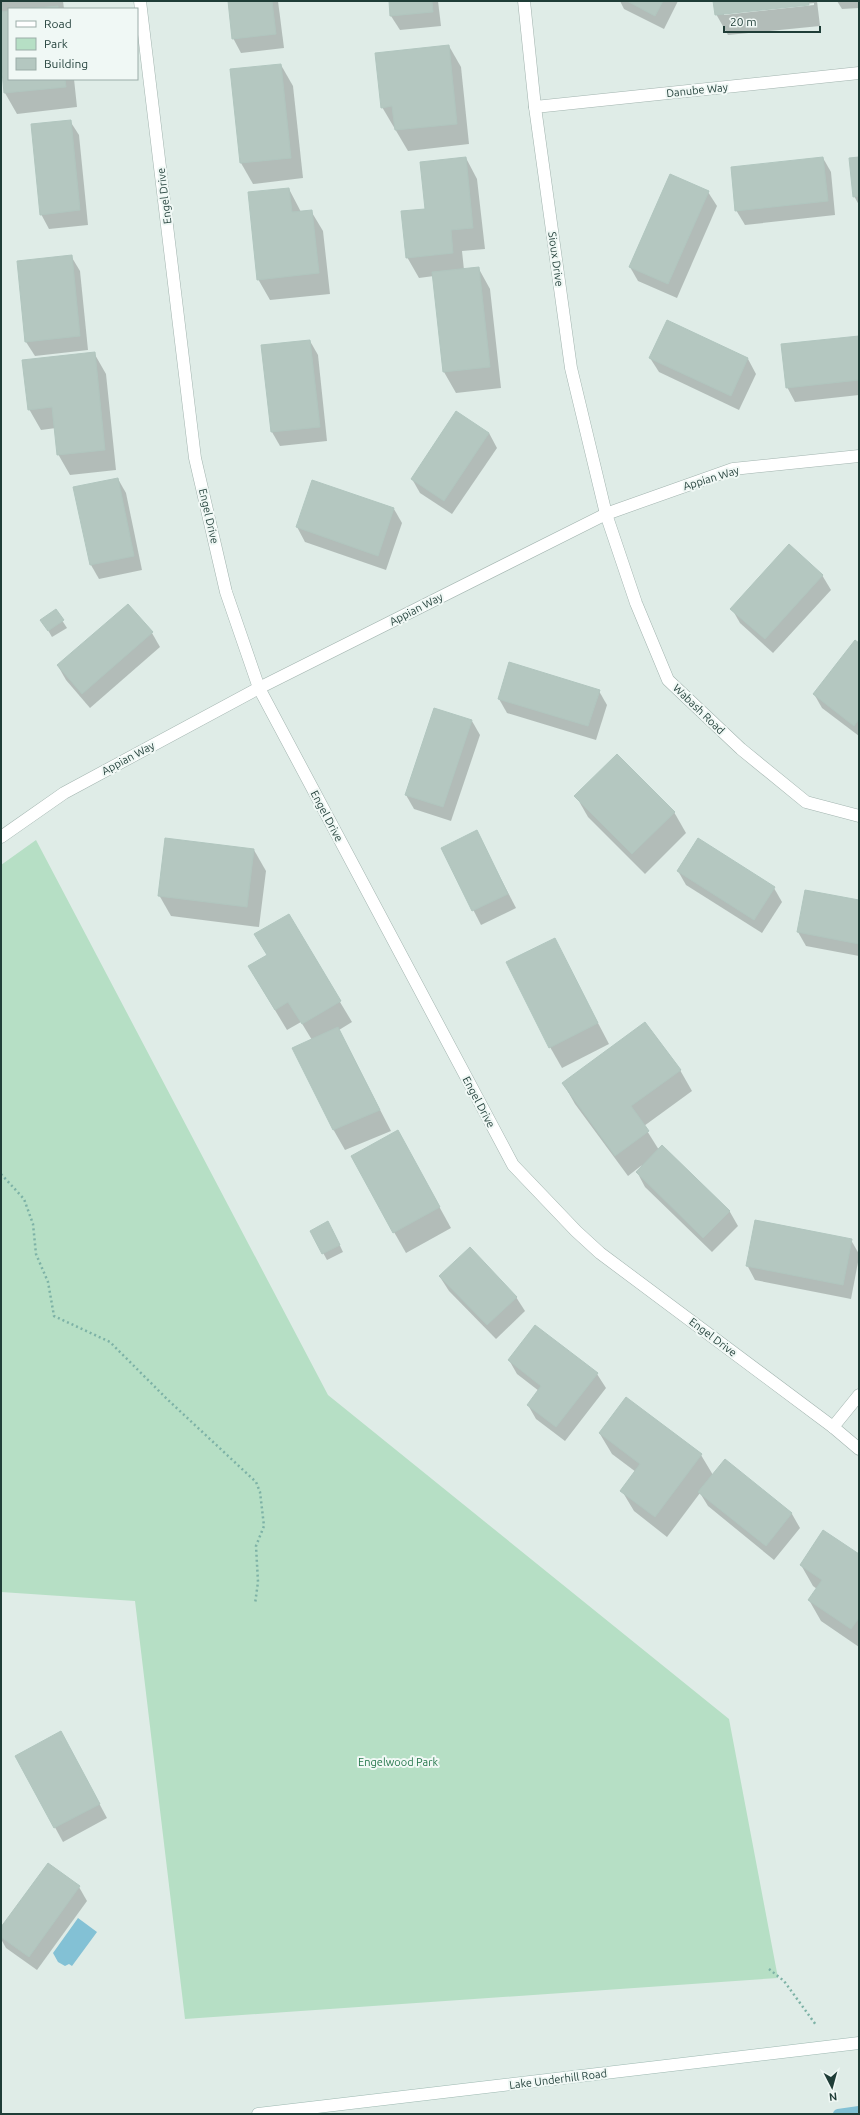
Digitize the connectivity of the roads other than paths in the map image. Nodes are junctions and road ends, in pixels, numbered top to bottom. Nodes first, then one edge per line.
1 (140, 1) edge
2 (524, 1) edge
3 (859, 72) edge
4 (535, 107) junction
5 (859, 456) edge
6 (606, 514) junction
7 (259, 688) junction
8 (859, 816) edge
9 (1, 837) edge
10 (859, 1395) edge
11 (833, 1426) junction
12 (859, 1449) edge
13 (859, 2044) edge
14 (258, 2114) edge

1 - 7 street, Engel Drive
2 - 4 street, Sioux Drive
3 - 4 street, Danube Way
4 - 6 street, Sioux Drive
5 - 6 street, Appian Way
6 - 7 street, Appian Way
6 - 8 street, Wabash Road
7 - 9 street, Appian Way
7 - 11 street, Engel Drive
10 - 11 street
11 - 12 street, Engel Drive
13 - 14 street, Lake Underhill Road

